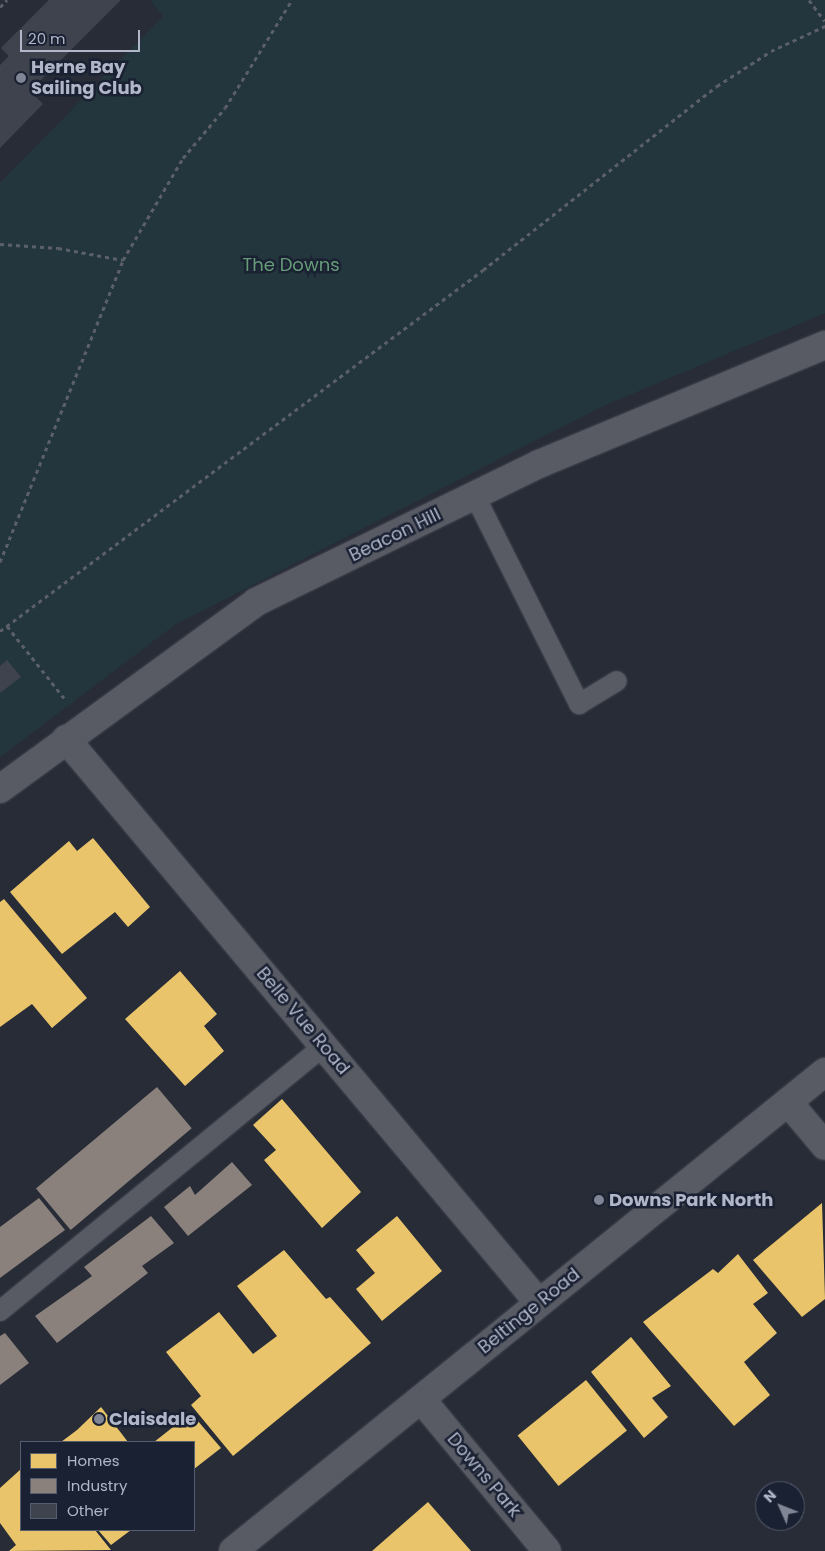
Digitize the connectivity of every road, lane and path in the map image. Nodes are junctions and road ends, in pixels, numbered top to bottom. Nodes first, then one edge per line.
1 (7, 0) edge
2 (292, 0) edge
3 (809, 0) edge
4 (0, 7) edge
5 (825, 21) edge
6 (825, 26) edge
7 (0, 244) edge
8 (123, 260) junction
9 (825, 345) edge
10 (475, 496) junction
11 (0, 562) edge
12 (6, 626) junction
13 (0, 631) edge
14 (617, 681) dead end
15 (76, 731) junction
16 (0, 789) edge
17 (324, 1046) junction
18 (825, 1072) edge
19 (788, 1102) junction
20 (825, 1146) edge
21 (539, 1304) junction
22 (0, 1311) edge
23 (421, 1400) junction
24 (234, 1551) edge
25 (547, 1551) edge

1 - 4 path
2 - 8 path
3 - 5 path
6 - 12 path
7 - 8 path
8 - 11 path
9 - 10 street, Beacon Hill
10 - 14 lane
10 - 15 street, Beacon Hill
12 - 13 path
12 - 15 path
15 - 16 street, Beacon Hill
15 - 17 street, Belle Vue Road
17 - 21 street, Belle Vue Road
17 - 22 lane
18 - 19 street, Beltinge Road
19 - 20 street
19 - 21 street, Beltinge Road
21 - 23 street, Beltinge Road
23 - 24 street, Beltinge Road
23 - 25 street, Downs Park

